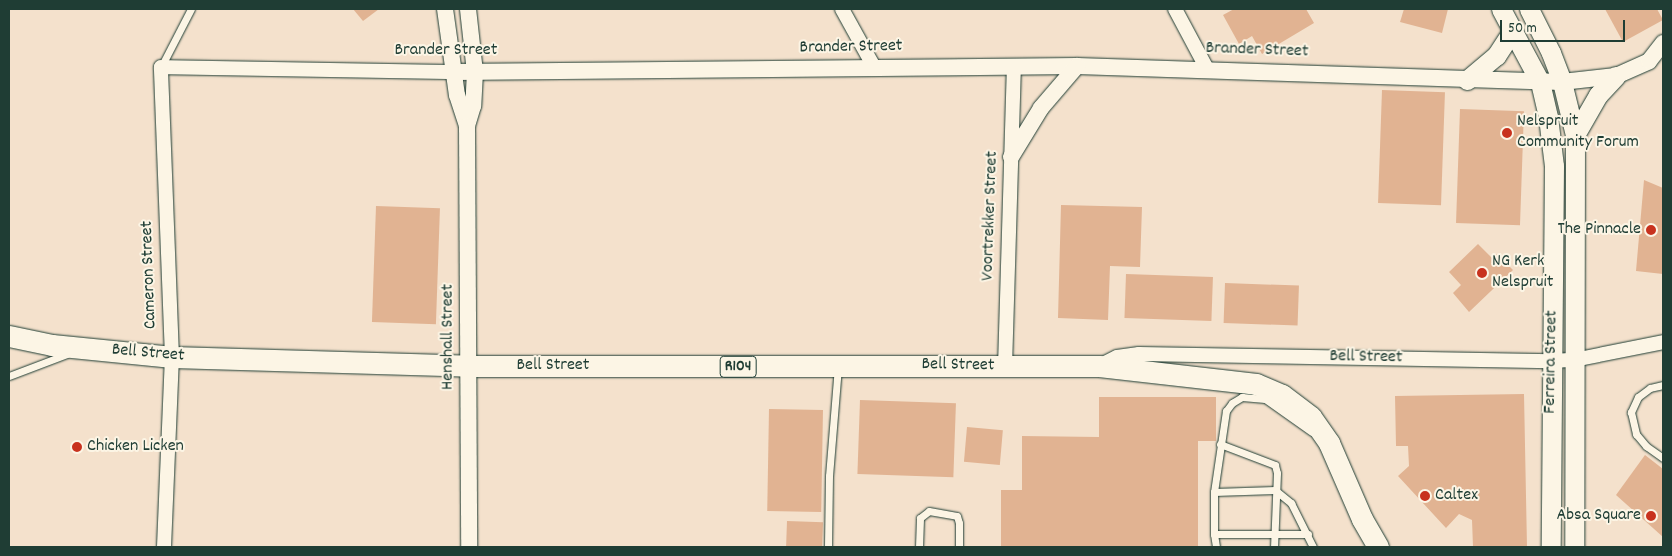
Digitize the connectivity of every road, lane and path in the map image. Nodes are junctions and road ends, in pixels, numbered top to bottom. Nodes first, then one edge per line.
1 (191, 9) edge
2 (445, 9) edge
3 (468, 9) edge
4 (842, 9) edge
5 (1175, 9) edge
6 (1501, 9) edge
7 (1529, 9) edge
8 (1513, 30) junction
9 (1663, 43) edge
10 (1014, 66) junction
11 (1077, 66) junction
12 (161, 67) junction
13 (874, 67) junction
14 (1207, 69) junction
15 (455, 72) junction
16 (475, 72) junction
17 (1616, 76) junction
18 (1467, 80) junction
19 (1540, 82) junction
20 (1562, 82) junction
21 (467, 126) junction
22 (1575, 135) junction
23 (1011, 158) junction
24 (9, 336) edge
25 (1663, 342) edge
26 (84, 348) junction
27 (172, 357) junction
28 (1574, 360) junction
29 (1552, 361) junction
30 (470, 366) junction
31 (1099, 366) junction
32 (838, 367) junction
33 (1005, 367) junction
34 (9, 376) edge
35 (1663, 385) edge
36 (1329, 443) junction
37 (1220, 444) junction
38 (1663, 458) edge
39 (1551, 479) junction
40 (1574, 480) junction
41 (1275, 490) junction
42 (1214, 492) junction
43 (1214, 534) junction
44 (1308, 534) junction
45 (1274, 535) junction
46 (164, 547) edge
47 (469, 547) edge
48 (828, 547) edge
49 (919, 547) edge
50 (959, 547) edge
51 (1216, 547) edge
52 (1274, 547) edge
53 (1313, 547) edge
54 (1378, 547) edge
55 (1550, 547) edge
56 (1574, 547) edge

1 - 12 lane, Cameron Street
2 - 15 street, Henshall Street
3 - 16 street, Henshall Street
4 - 13 street
5 - 14 street
6 - 8 main road, Ferreira Street
7 - 20 main road, Ferreira Street
8 - 18 main road
8 - 19 main road, Ferreira Street
9 - 17 street, Brander Street
10 - 11 street, Brander Street
10 - 13 street, Brander Street
10 - 23 street, Voortrekker Street
11 - 14 street, Brander Street
11 - 23 street
12 - 15 street, Brander Street
12 - 27 street, Cameron Street
13 - 16 street, Brander Street
14 - 18 street, Brander Street
15 - 16 street, Brander Street
15 - 21 street, Henshall Street
16 - 21 street, Henshall Street
17 - 20 street, Brander Street
17 - 22 main road
18 - 19 street, Brander Street
19 - 20 street, Brander Street
19 - 29 main road, Ferreira Street
20 - 22 main road, Ferreira Street
21 - 30 street, Henshall Street
22 - 28 main road, Ferreira Street
23 - 33 street, Voortrekker Street
24 - 26 main road, Bell Street / R104
25 - 28 street, Bell Street
26 - 27 main road, Bell Street / R104
26 - 34 lane
27 - 30 main road, Bell Street / R104
27 - 46 street, Cameron Street
28 - 29 street, Bell Street
28 - 40 main road, Ferreira Street
29 - 31 street, Bell Street
29 - 39 main road, Ferreira Street
30 - 32 main road, Bell Street / R104
30 - 47 street, Henshall Street
31 - 33 main road, Bell Street / R104
31 - 36 main road, Bell Street / R104
32 - 33 main road, Bell Street / R104
32 - 48 lane
35 - 38 lane
36 - 37 lane
36 - 54 main road, Bell Street / R104
37 - 41 lane
37 - 42 lane
39 - 40 main road
39 - 55 main road, Ferreira Street
40 - 56 main road, Ferreira Street
41 - 42 lane
41 - 44 lane
41 - 45 lane
42 - 43 lane
43 - 45 lane
43 - 51 lane
44 - 45 lane
44 - 53 lane
45 - 52 lane
49 - 50 lane

